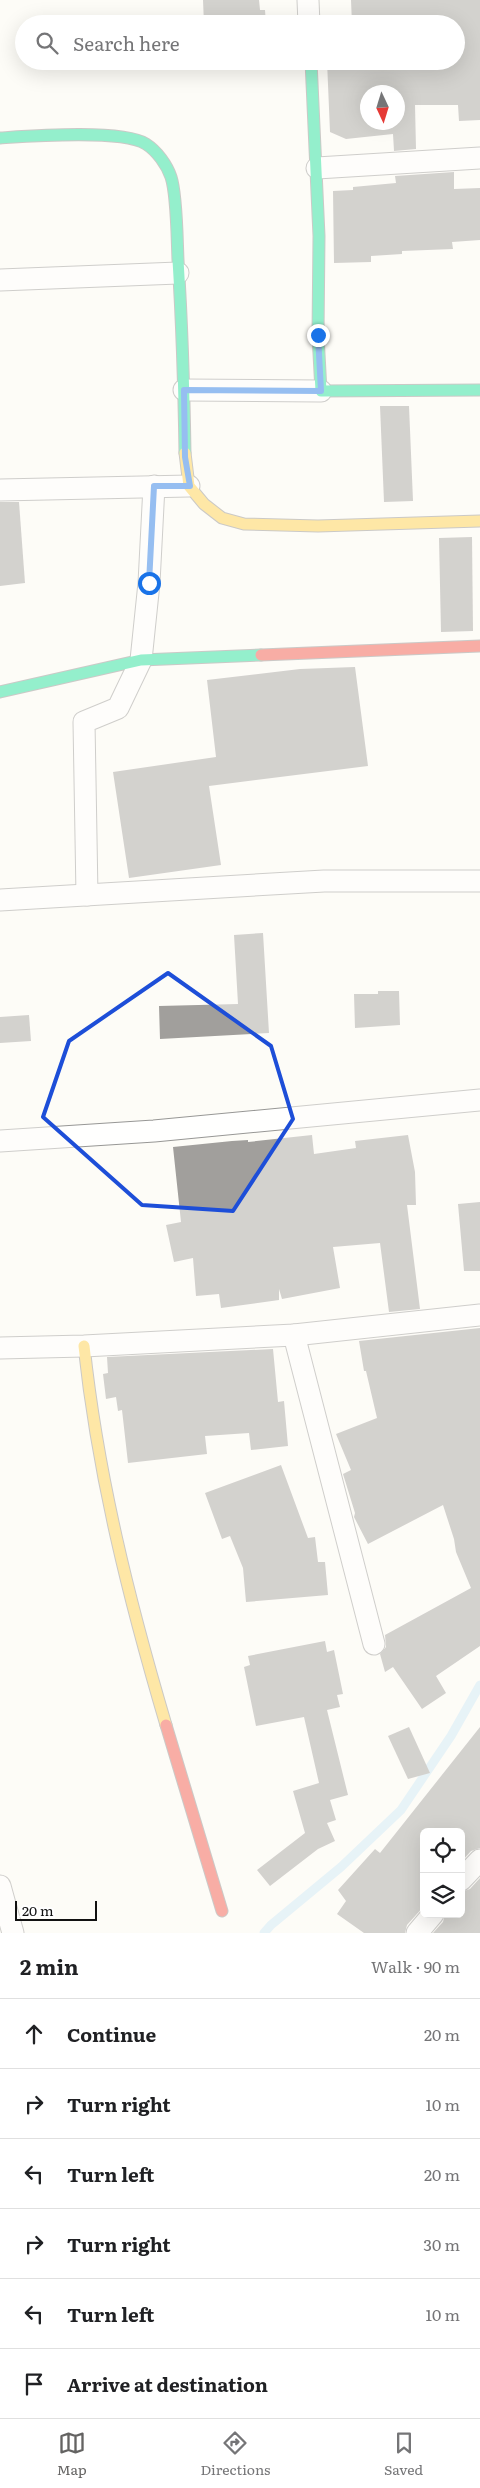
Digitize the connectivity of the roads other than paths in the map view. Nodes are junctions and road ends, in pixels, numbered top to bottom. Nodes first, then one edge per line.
1 (308, 0) edge
2 (309, 15) edge
3 (312, 70) edge
4 (0, 138) edge
5 (480, 158) edge
6 (317, 168) junction
7 (178, 273) junction
8 (0, 280) edge
9 (184, 390) junction
10 (480, 390) edge
11 (321, 391) junction
12 (154, 486) junction
13 (190, 486) junction
14 (0, 490) edge
15 (480, 521) edge
16 (480, 646) edge
17 (141, 660) junction
18 (0, 692) edge
19 (480, 881) edge
20 (86, 895) junction
21 (0, 900) edge
22 (480, 1100) edge
23 (0, 1141) edge
24 (480, 1315) edge
25 (294, 1335) junction
26 (84, 1346) junction
27 (0, 1348) edge
28 (374, 1644) dead end
29 (0, 1886) edge
30 (222, 1911) dead end
31 (430, 1918) edge
32 (13, 1933) edge
33 (417, 1933) edge

1 - 2 street
3 - 6 street
4 - 7 street
5 - 6 street
6 - 11 street
7 - 8 street
7 - 9 street
9 - 11 street
9 - 13 street
10 - 11 street
12 - 13 street
12 - 14 street
12 - 17 street
13 - 15 street
16 - 17 street
17 - 18 street
17 - 20 street
19 - 20 street
20 - 21 street
22 - 23 street
24 - 25 street
25 - 26 street
25 - 28 street
26 - 27 street
26 - 30 street
29 - 32 street
31 - 33 street

